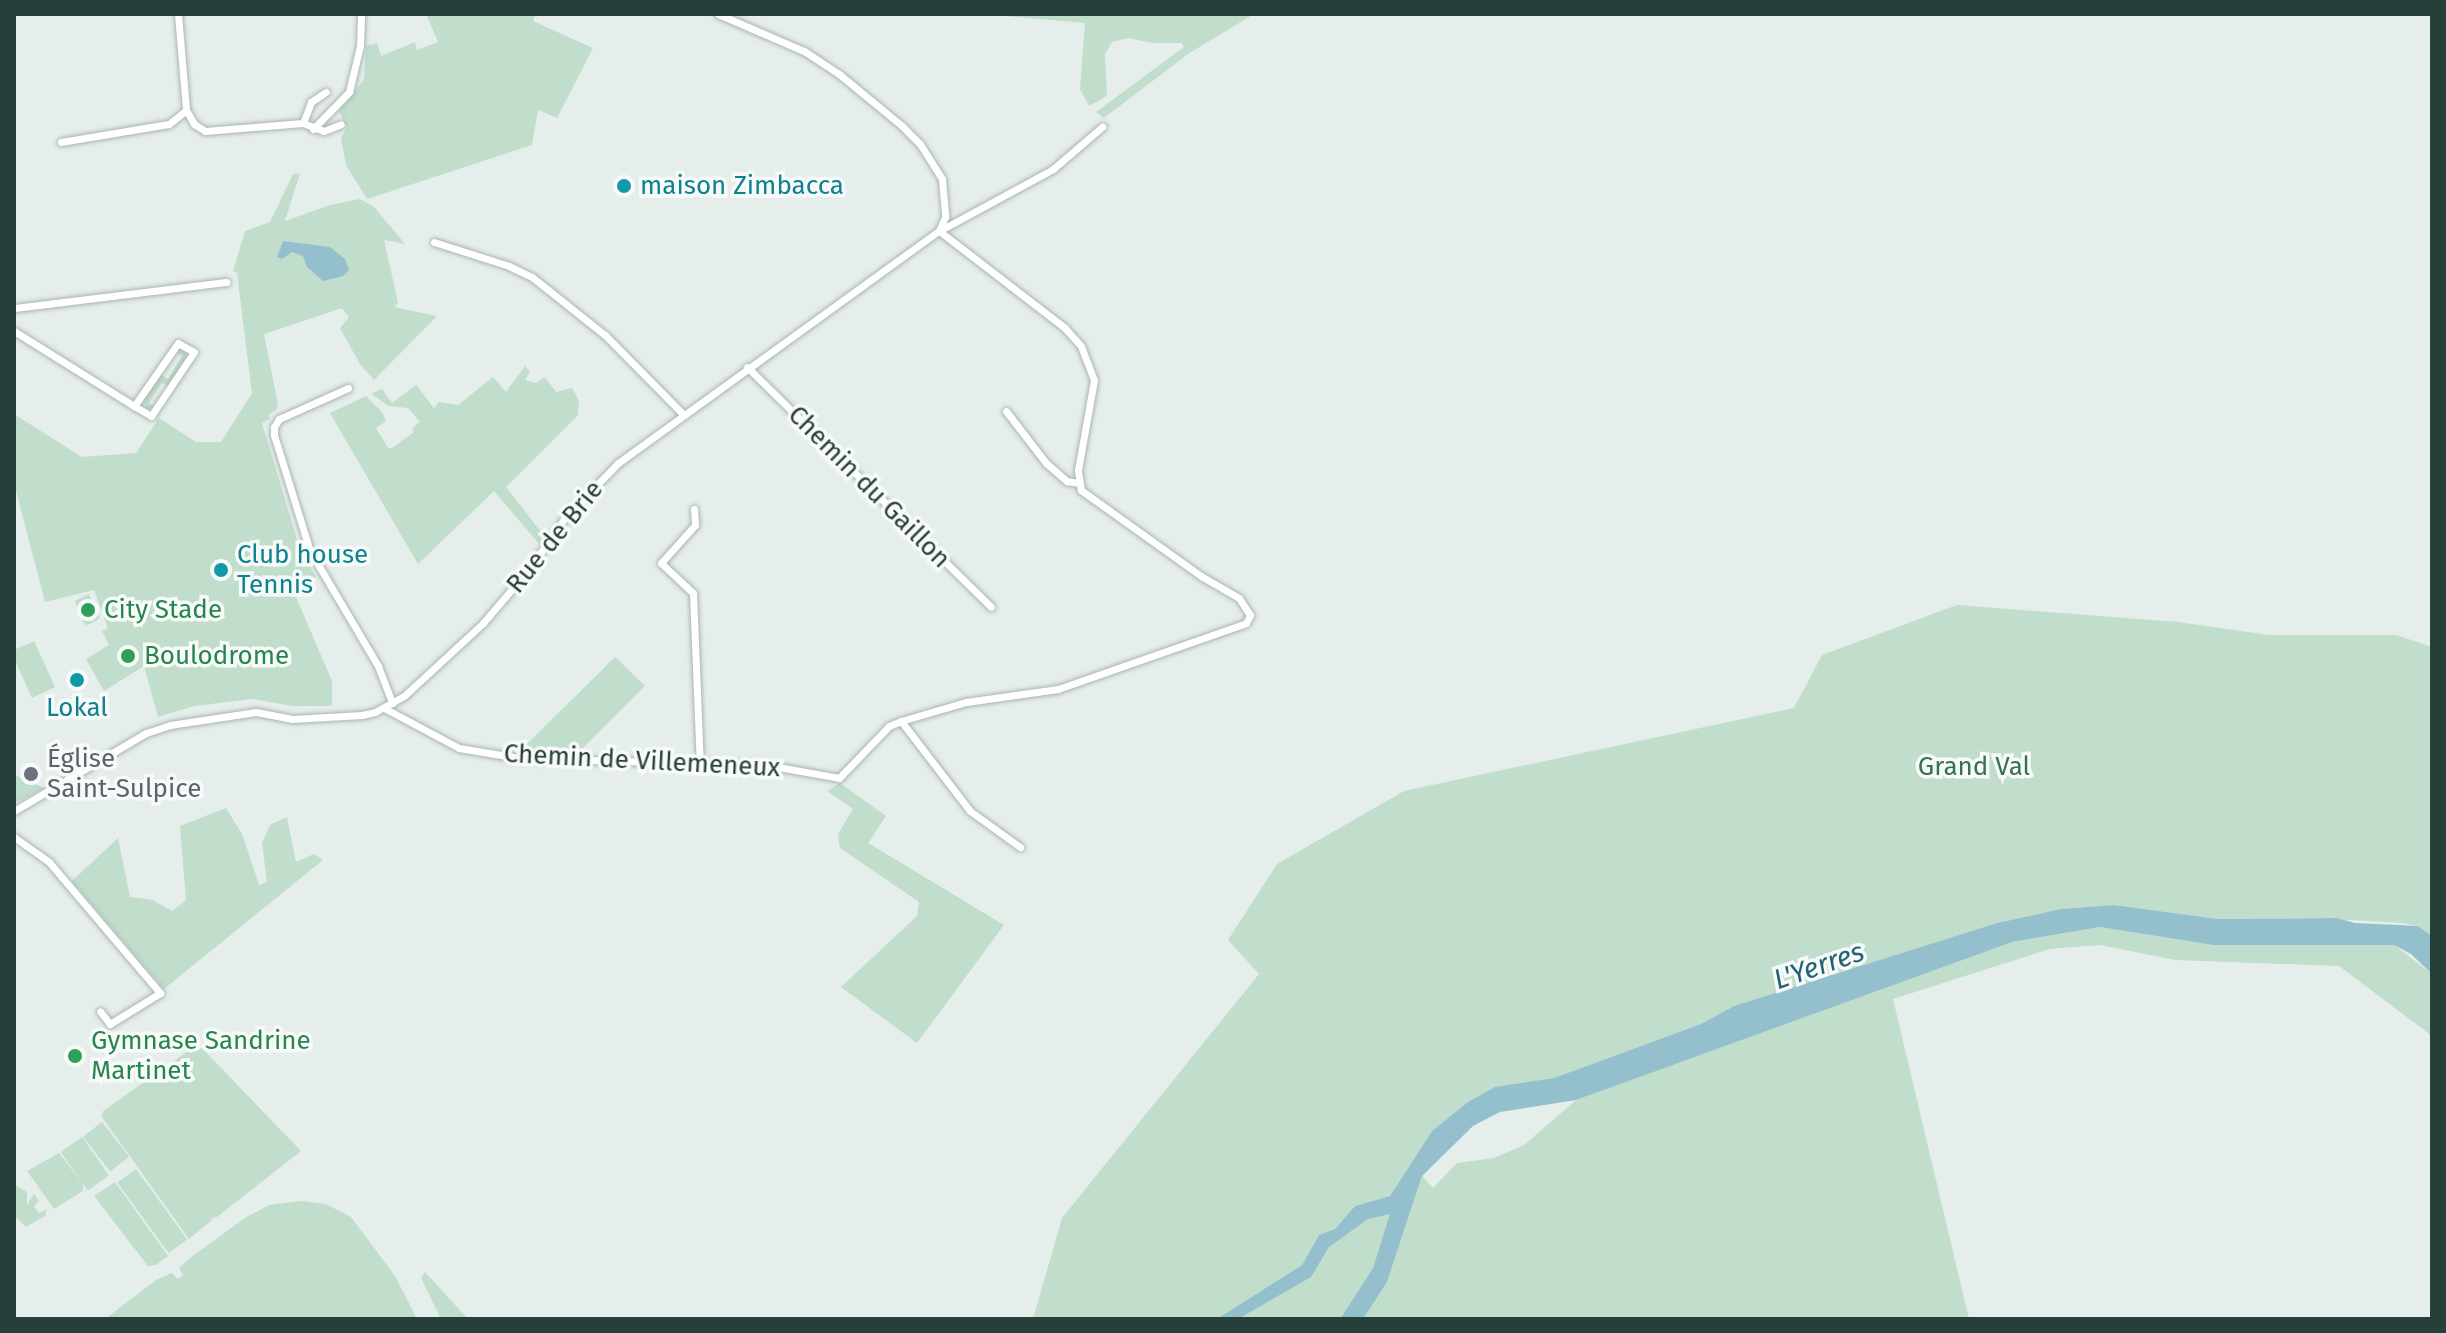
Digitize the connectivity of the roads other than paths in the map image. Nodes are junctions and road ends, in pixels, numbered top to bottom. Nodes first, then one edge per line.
1 (178, 14) edge
2 (361, 14) edge
3 (718, 14) edge
4 (326, 92) dead end
5 (186, 110) junction
6 (303, 123) junction
7 (341, 124) dead end
8 (1102, 127) dead end
9 (313, 129) junction
10 (61, 142) dead end
11 (939, 231) junction
12 (434, 242) dead end
13 (226, 282) dead end
14 (14, 308) edge
15 (14, 331) edge
16 (747, 367) junction
17 (348, 388) dead end
18 (134, 406) junction
19 (1006, 411) dead end
20 (683, 414) junction
21 (1078, 483) junction
22 (694, 509) dead end
23 (991, 607) dead end
24 (392, 703) junction
25 (384, 708) junction
26 (901, 721) junction
27 (700, 765) junction
28 (14, 811) edge
29 (14, 837) edge
30 (1020, 847) dead end
31 (100, 1011) dead end

1 - 5 street
2 - 9 street
3 - 11 street
4 - 6 street
5 - 6 street
5 - 10 street
6 - 9 street
7 - 9 street
8 - 11 street, Rue de Brie
11 - 16 street, Rue de Brie
11 - 21 street
12 - 20 street
13 - 14 street
15 - 18 street
16 - 20 street, Rue de Brie
16 - 23 street, Chemin du Gaillon
17 - 24 street
18 - 18 street
19 - 21 street
20 - 24 street, Rue de Brie
21 - 26 street, Chemin de Villemeneux
22 - 27 street
24 - 25 street, Rue de Brie
25 - 27 street, Chemin de Villemeneux
25 - 28 street, Rue de Brie
26 - 27 street, Chemin de Villemeneux
26 - 30 street
29 - 31 street

